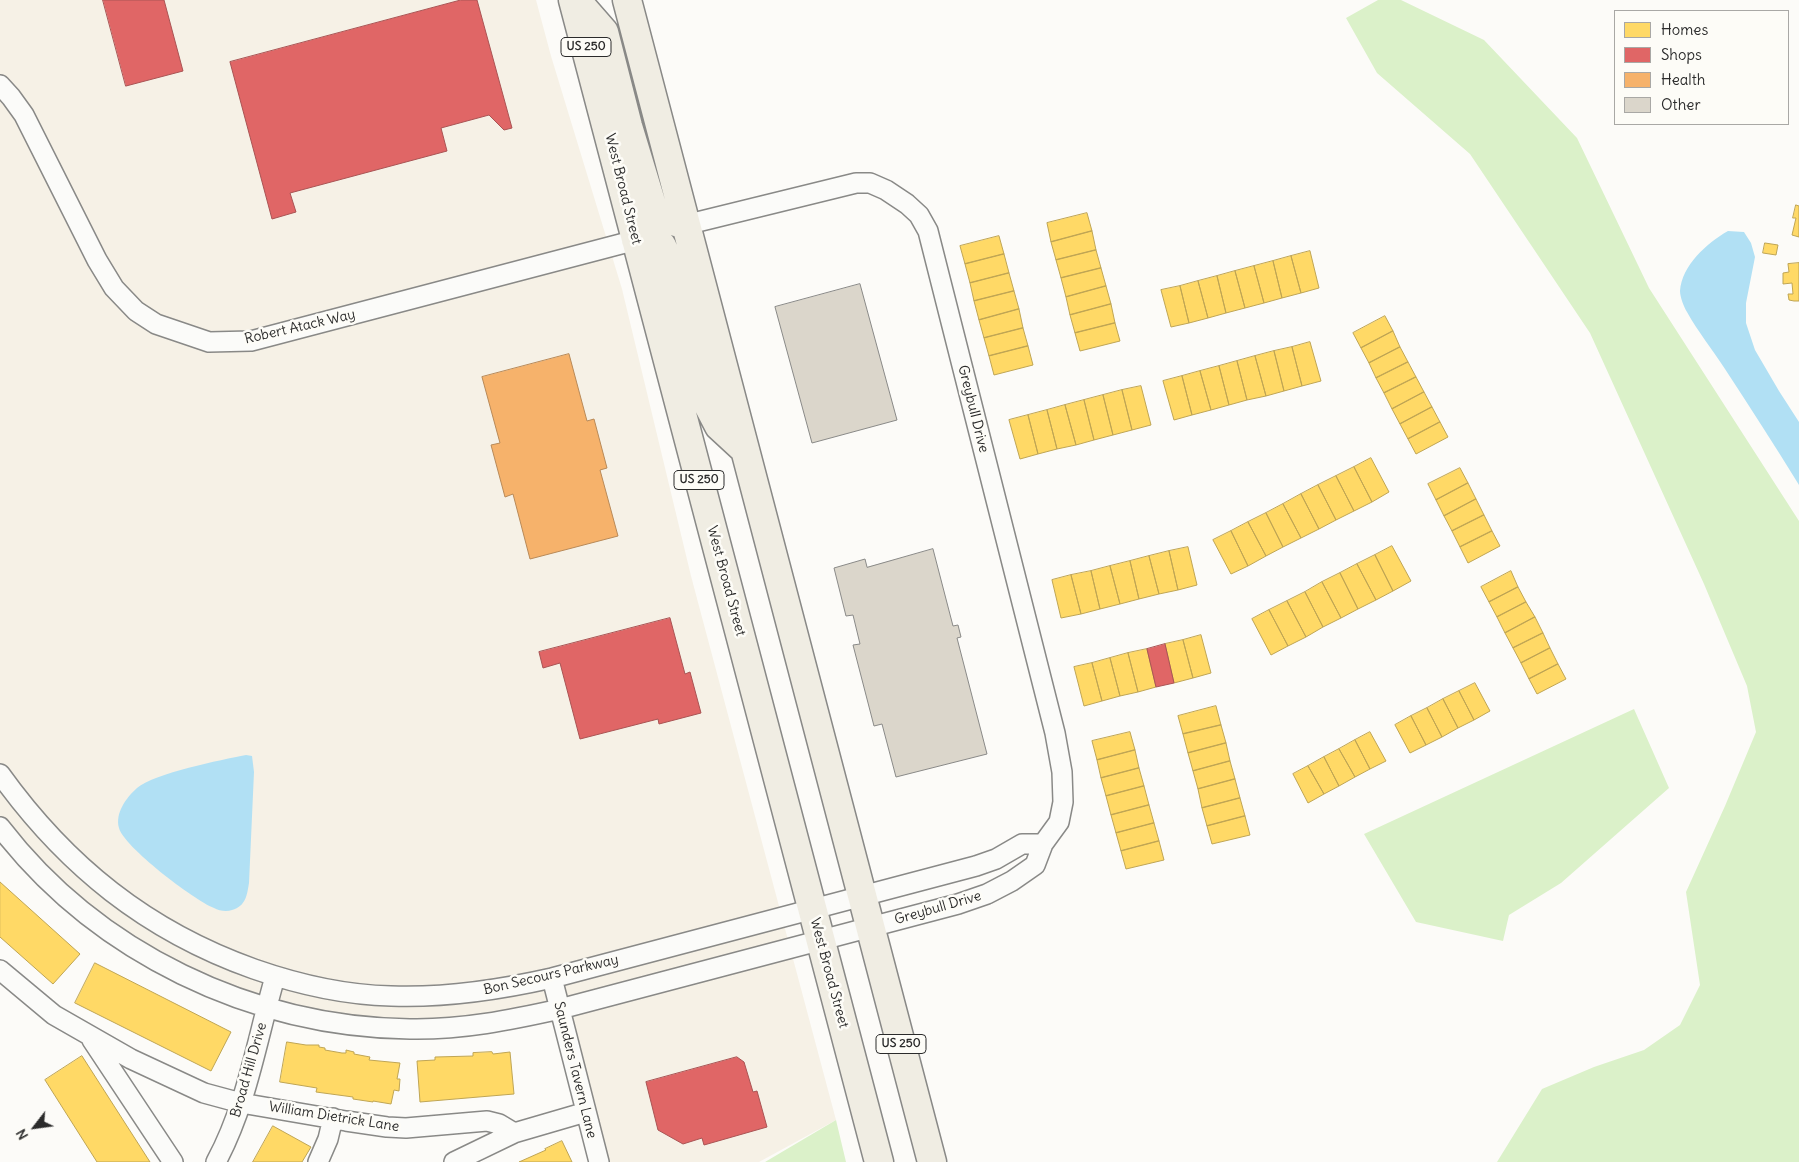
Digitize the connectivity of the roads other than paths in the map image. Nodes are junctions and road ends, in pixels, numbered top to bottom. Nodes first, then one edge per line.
1 (575, 0) edge
2 (627, 0) edge
3 (0, 85) edge
4 (685, 225) junction
5 (636, 240) junction
6 (745, 450) junction
7 (0, 774) edge
8 (0, 827) edge
9 (1043, 844) junction
10 (862, 896) junction
11 (812, 909) junction
12 (870, 927) junction
13 (820, 940) junction
14 (0, 970) edge
15 (276, 977) junction
16 (552, 978) junction
17 (266, 1008) junction
18 (560, 1009) junction
19 (89, 1036) junction
20 (241, 1103) junction
21 (586, 1112) junction
22 (333, 1118) junction
23 (514, 1133) junction
24 (173, 1162) edge
25 (216, 1162) edge
26 (318, 1162) edge
27 (454, 1162) edge
28 (599, 1162) edge
29 (879, 1162) edge
30 (932, 1162) edge

1 - 4 main road
1 - 5 main road, West Broad Street / US 250
2 - 4 main road, US 250
3 - 5 street, Robert Atack Way
4 - 6 main road, US 250
4 - 9 street, Greybull Drive
5 - 6 main road
5 - 11 main road, West Broad Street / US 250
6 - 10 main road, US 250
7 - 15 street, Bon Secours Parkway
8 - 17 street
9 - 10 street
9 - 12 street, Greybull Drive
10 - 11 street, Bon Secours Parkway
10 - 12 main road, US 250
11 - 13 main road, West Broad Street / US 250
11 - 16 street, Bon Secours Parkway
12 - 13 street, Greybull Drive
12 - 30 main road, US 250
13 - 18 street
13 - 29 main road, West Broad Street / US 250
14 - 19 street, William Dietrick Lane
15 - 16 street, Bon Secours Parkway
15 - 17 street, Broad Hill Drive
16 - 18 street, Saunders Tavern Lane
17 - 18 street
17 - 20 street, Broad Hill Drive
18 - 21 street, Saunders Tavern Lane
19 - 20 street, William Dietrick Lane
19 - 24 street
20 - 22 street, William Dietrick Lane
20 - 25 street, Broad Hill Drive
21 - 23 street
21 - 28 street, Saunders Tavern Lane
22 - 23 street, William Dietrick Lane
22 - 26 street
23 - 27 street

